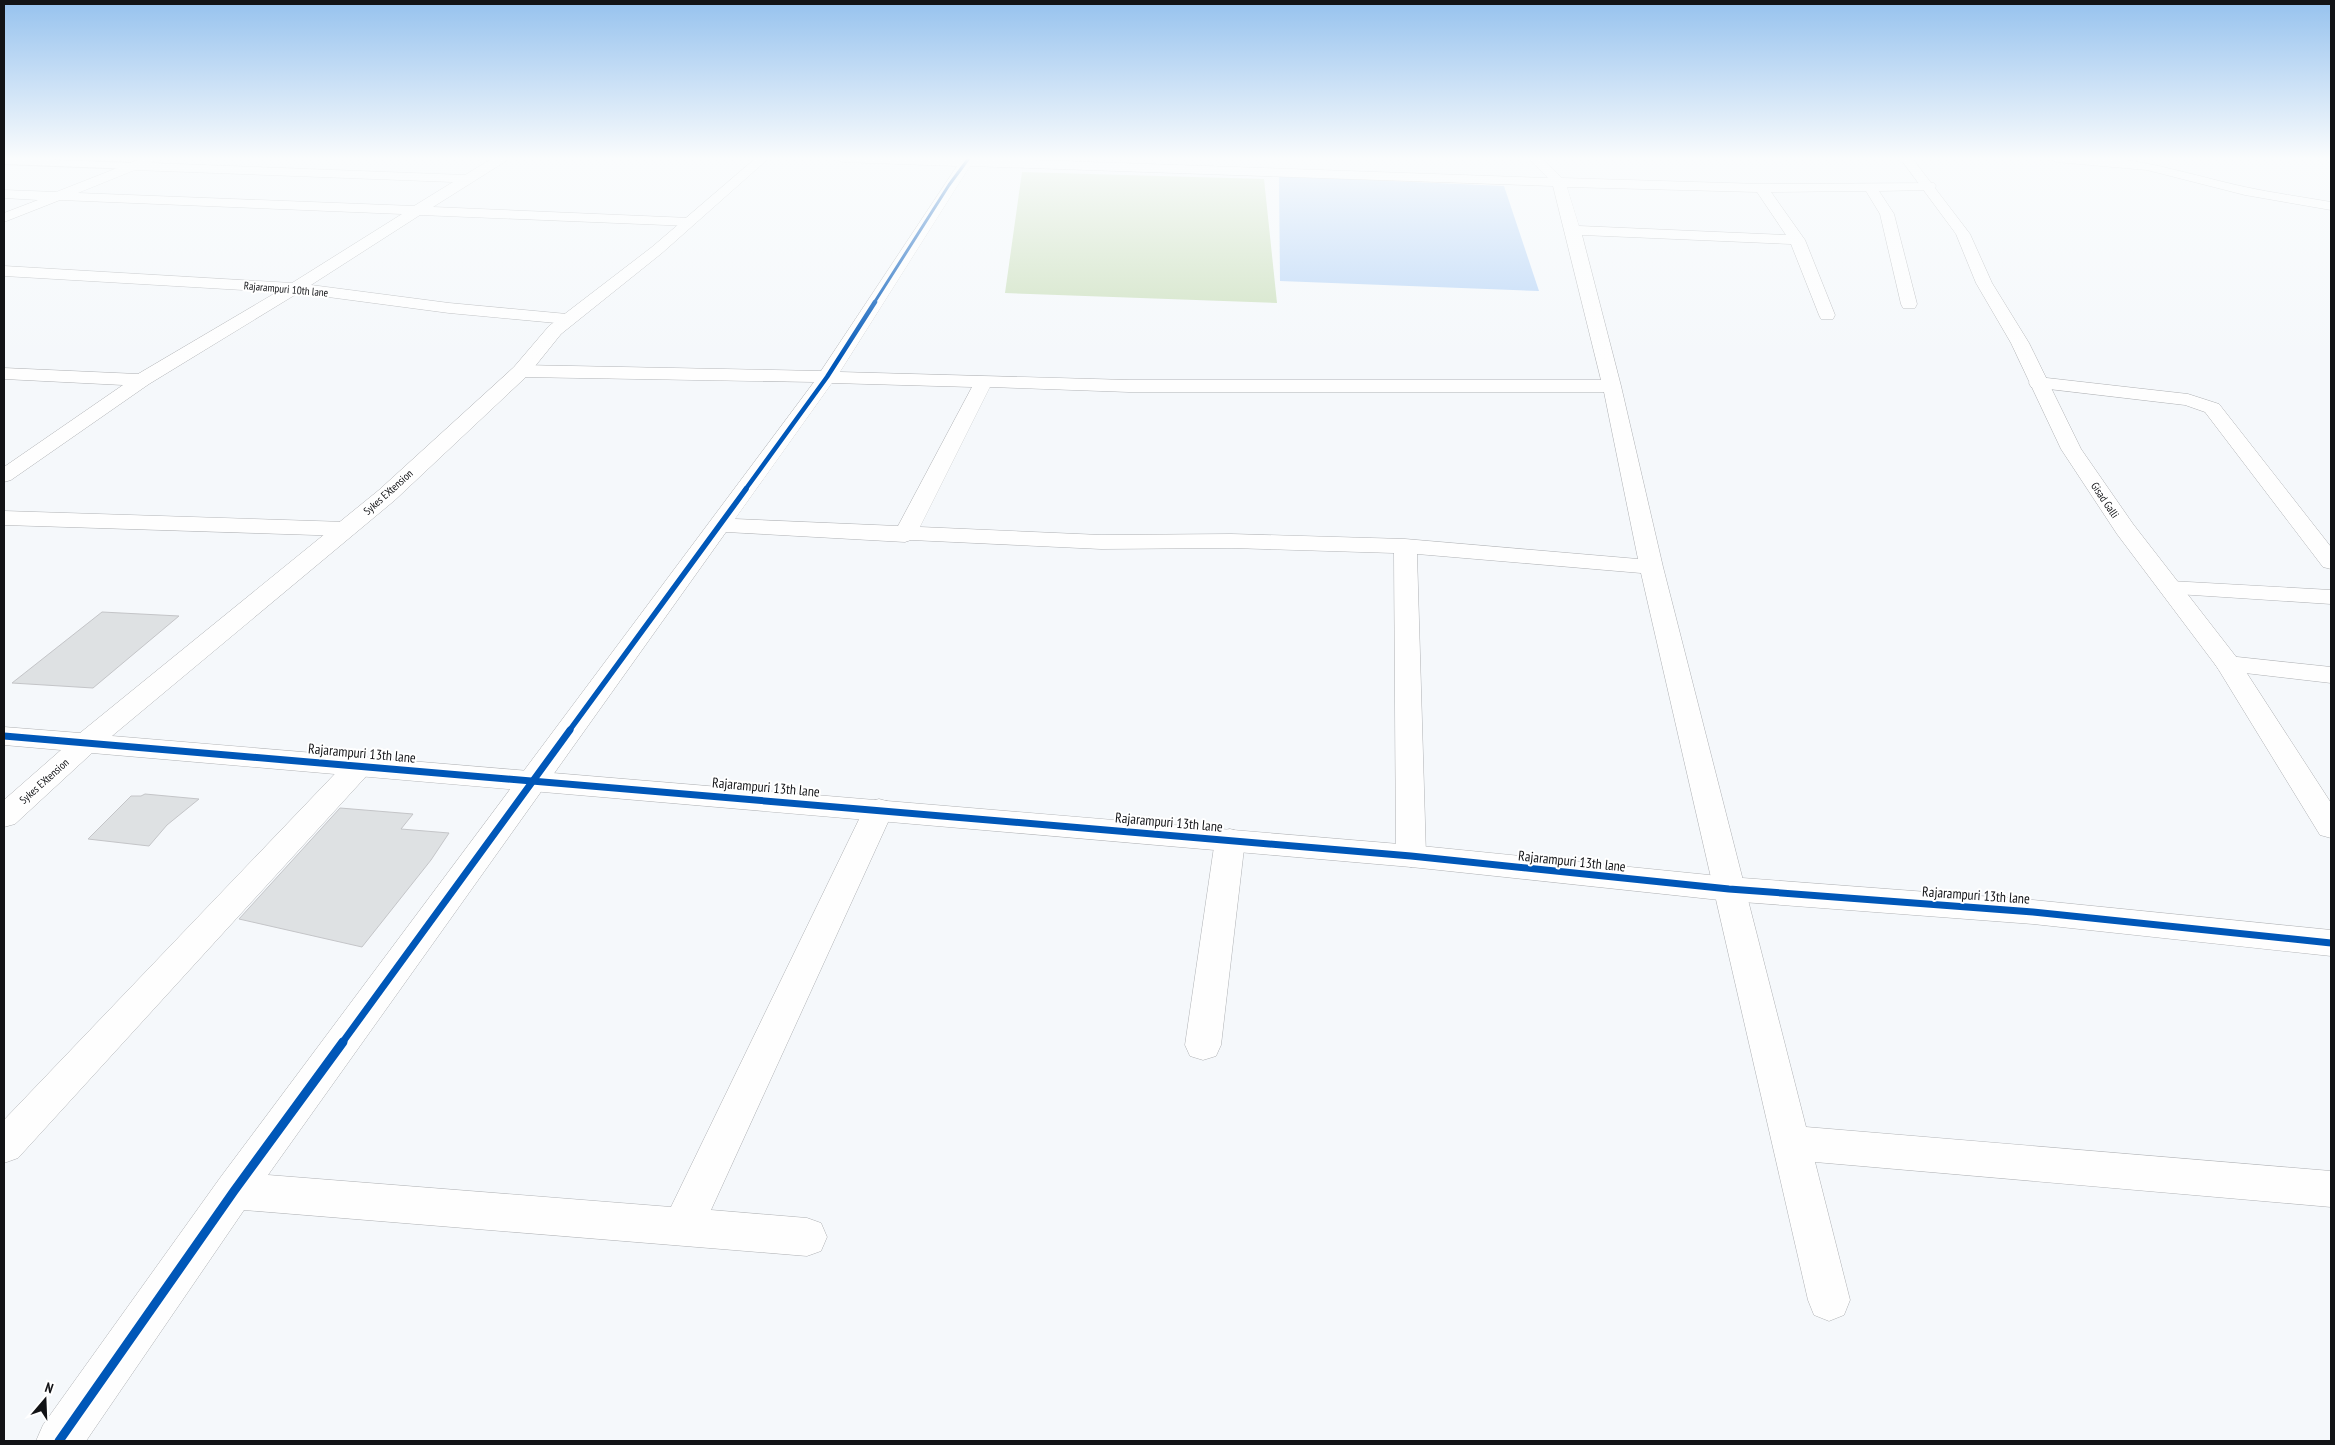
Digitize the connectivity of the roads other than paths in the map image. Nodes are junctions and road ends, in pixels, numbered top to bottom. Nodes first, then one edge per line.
1 (394, 225) edge
2 (686, 225) edge
3 (925, 225) edge
4 (1572, 225) edge
5 (1788, 225) edge
6 (1890, 225) edge
7 (1957, 225) edge
8 (1573, 230) junction
9 (1798, 240) junction
10 (4, 271) edge
11 (295, 288) junction
12 (1909, 304) dead end
13 (1827, 315) dead end
14 (567, 319) junction
15 (521, 371) junction
16 (4, 373) edge
17 (826, 377) junction
18 (142, 380) junction
19 (983, 383) junction
20 (2038, 383) junction
21 (1612, 386) junction
22 (4, 476) edge
23 (4, 518) edge
24 (718, 525) junction
25 (346, 529) junction
26 (905, 535) junction
27 (1405, 546) junction
28 (2331, 562) edge
29 (1651, 567) junction
30 (2170, 588) junction
31 (2331, 597) edge
32 (2228, 664) junction
33 (2331, 675) edge
34 (4, 736) edge
35 (87, 742) junction
36 (360, 765) junction
37 (532, 780) junction
38 (879, 809) junction
39 (4, 817) edge
40 (2329, 821) edge
41 (1230, 840) junction
42 (1411, 856) junction
43 (1729, 889) junction
44 (2331, 943) edge
45 (1203, 1045) dead end
46 (1791, 1143) junction
47 (4, 1146) edge
48 (2331, 1189) edge
49 (234, 1191) junction
50 (683, 1226) junction
51 (807, 1236) dead end
52 (1829, 1300) dead end
53 (59, 1441) edge

1 - 11 street
2 - 14 street, Sykes EXtension
3 - 17 street
4 - 8 street
5 - 9 street
6 - 12 street
7 - 20 street, Gisad Galli
8 - 9 street
8 - 21 street
9 - 13 street
10 - 11 street, Rajarampuri 10th lane
11 - 14 street, Rajarampuri 10th lane
11 - 18 street
14 - 15 street, Sykes EXtension
15 - 17 street
15 - 25 street, Sykes EXtension
16 - 18 street
17 - 19 street
17 - 24 street
18 - 22 street
19 - 21 street
19 - 26 street
20 - 28 street
20 - 30 street, Gisad Galli
21 - 29 street
23 - 25 street
24 - 26 street
24 - 37 street
25 - 35 street, Sykes EXtension
26 - 27 street
27 - 29 street
27 - 42 street
29 - 43 street
30 - 31 street
30 - 32 street, Gisad Galli
32 - 33 street
32 - 40 street, Gisad Galli
34 - 35 street, Rajarampuri 13th lane
35 - 36 street, Rajarampuri 13th lane
35 - 39 street, Sykes EXtension
36 - 37 street, Rajarampuri 13th lane
36 - 47 street
37 - 38 street, Rajarampuri 13th lane
37 - 49 street
38 - 41 street, Rajarampuri 13th lane
38 - 50 street
41 - 42 street, Rajarampuri 13th lane
41 - 45 street
42 - 43 street, Rajarampuri 13th lane
43 - 44 street, Rajarampuri 13th lane
43 - 46 street
46 - 48 street
46 - 52 street
49 - 50 street
49 - 53 street
50 - 51 street

